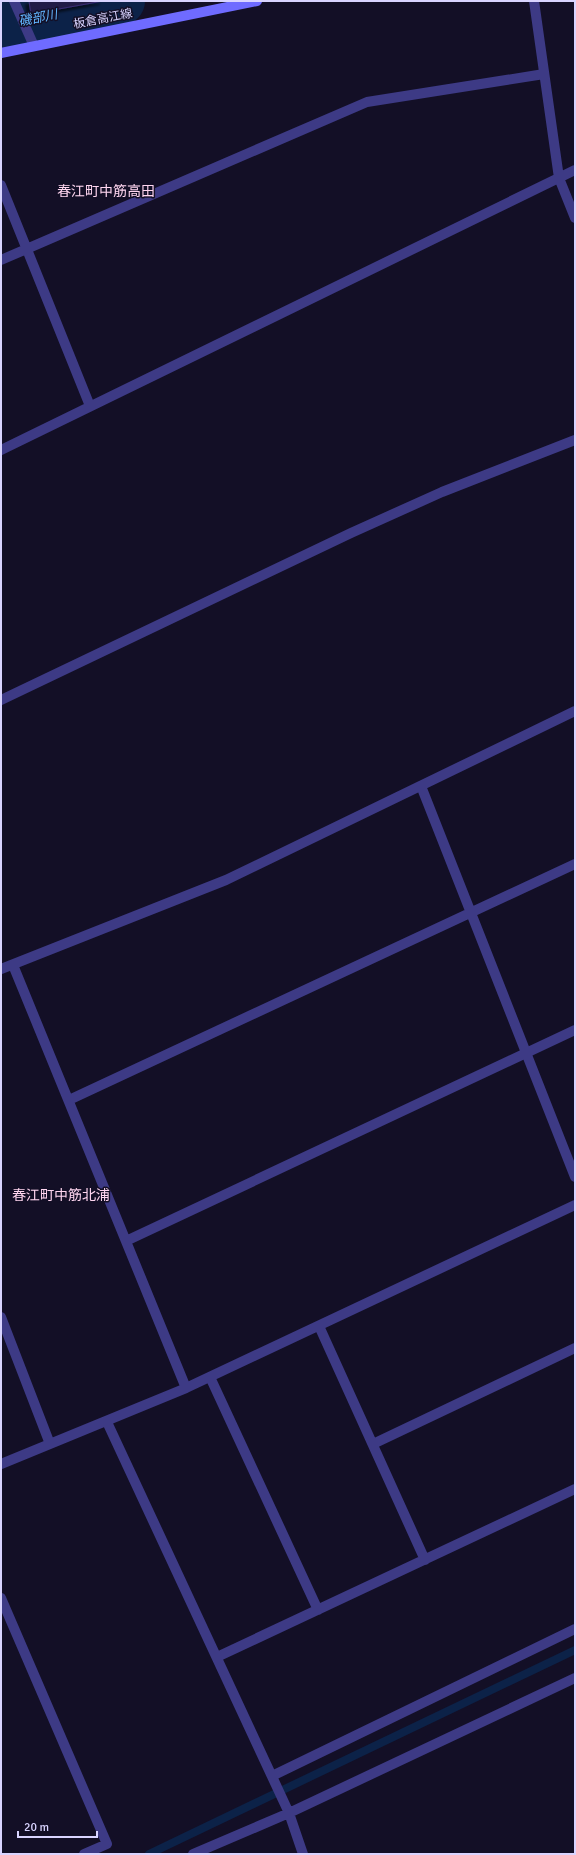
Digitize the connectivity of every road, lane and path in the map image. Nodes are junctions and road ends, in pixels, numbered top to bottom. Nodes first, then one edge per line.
1 (14, 1) edge
2 (257, 1) edge
3 (534, 1) edge
4 (34, 46) junction
5 (1, 53) edge
6 (544, 74) junction
7 (575, 170) edge
8 (559, 178) junction
9 (1, 185) edge
10 (575, 218) edge
11 (26, 250) junction
12 (1, 260) edge
13 (90, 406) junction
14 (575, 440) edge
15 (1, 450) edge
16 (1, 700) edge
17 (575, 711) edge
18 (421, 786) junction
19 (575, 864) edge
20 (471, 912) junction
21 (13, 965) junction
22 (1, 969) edge
23 (575, 1030) edge
24 (526, 1053) junction
25 (69, 1100) junction
26 (575, 1177) edge
27 (575, 1205) edge
28 (126, 1241) junction
29 (1, 1317) edge
30 (319, 1326) junction
31 (575, 1348) edge
32 (210, 1377) junction
33 (186, 1388) junction
34 (107, 1422) junction
35 (50, 1444) junction
36 (373, 1444) junction
37 (1, 1464) edge
38 (575, 1489) edge
39 (425, 1560) junction
40 (1, 1598) edge
41 (318, 1610) junction
42 (575, 1629) edge
43 (217, 1657) junction
44 (575, 1678) edge
45 (272, 1776) junction
46 (290, 1813) junction
47 (84, 1854) edge
48 (193, 1854) edge
49 (303, 1854) edge

1 - 4 street
2 - 4 main road, 板倉高江線
3 - 6 street
4 - 5 main road, 板倉高江線
6 - 8 street
6 - 11 street
7 - 8 street
8 - 10 street
8 - 13 street
9 - 11 street
11 - 12 street
11 - 13 street
13 - 15 street
14 - 16 street
17 - 18 street
18 - 20 street
18 - 21 street
19 - 20 street
20 - 24 street
20 - 25 street
21 - 22 street
21 - 25 street
23 - 24 street
24 - 26 street
24 - 28 street
25 - 28 street
27 - 30 street
28 - 33 street
29 - 35 street
30 - 32 street
30 - 36 street
31 - 36 street
32 - 33 street
32 - 41 street
33 - 34 street
34 - 35 street
34 - 43 street
35 - 37 street
36 - 39 street
38 - 39 street
39 - 41 street
40 - 47 street
41 - 43 street
42 - 45 street
43 - 45 street
44 - 46 street
45 - 46 street
46 - 48 street
46 - 49 street

